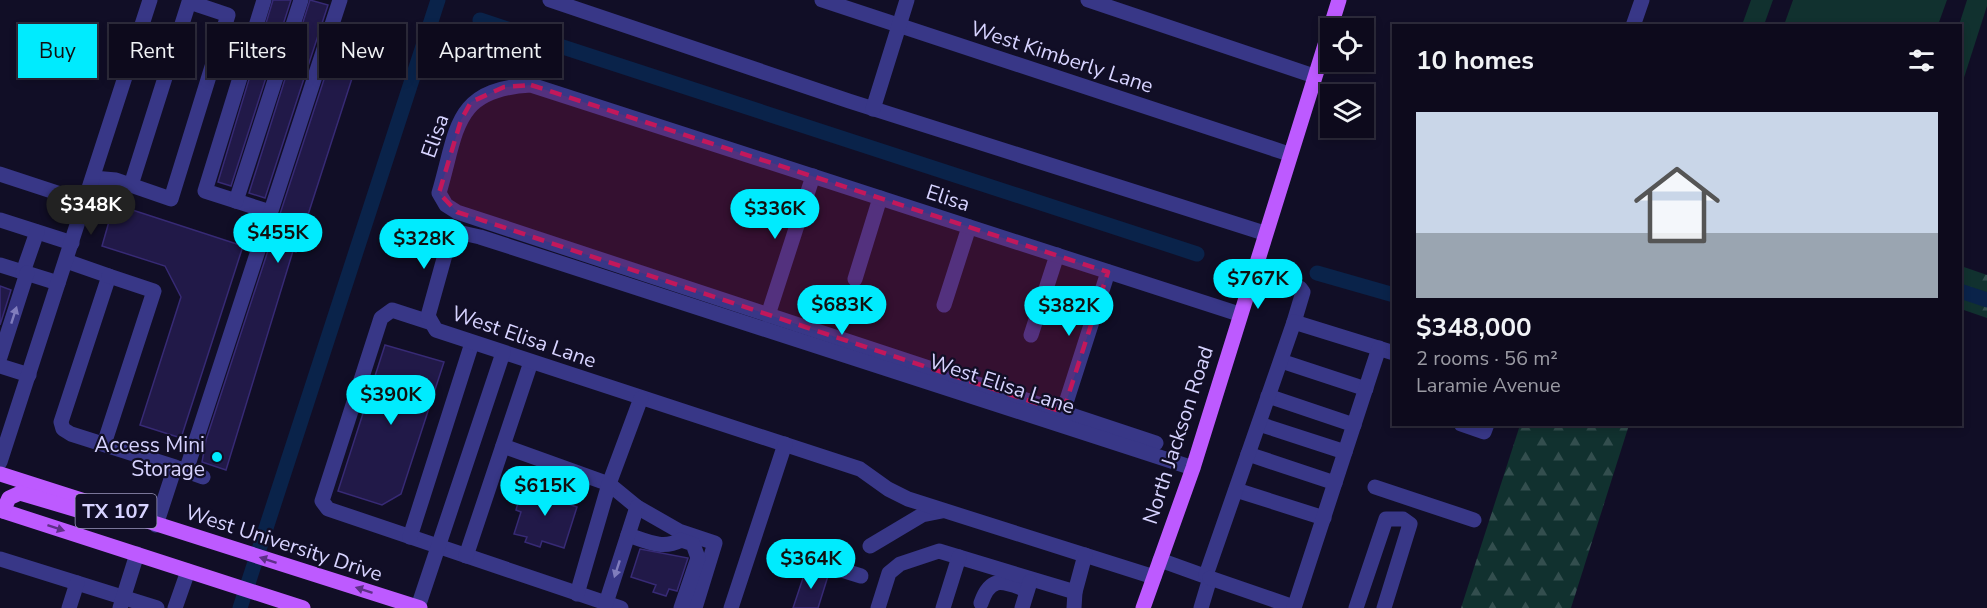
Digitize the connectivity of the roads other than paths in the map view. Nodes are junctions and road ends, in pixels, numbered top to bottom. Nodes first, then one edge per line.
1 (150, 0) edge
2 (264, 0) edge
3 (301, 0) edge
4 (340, 0) edge
5 (550, 0) edge
6 (822, 0) edge
7 (907, 0) edge
8 (1088, 0) edge
9 (1339, 0) edge
10 (1642, 0) edge
11 (1634, 24) edge
12 (898, 25) junction
13 (1314, 76) junction
14 (873, 109) junction
15 (1289, 153) junction
16 (0, 174) edge
17 (813, 176) junction
18 (93, 178) junction
19 (131, 185) junction
20 (880, 198) junction
21 (236, 201) junction
22 (85, 202) junction
23 (270, 212) junction
24 (0, 220) edge
25 (969, 227) junction
26 (37, 232) junction
27 (1264, 233) junction
28 (72, 243) junction
29 (1057, 255) junction
30 (66, 261) junction
31 (0, 265) edge
32 (1108, 272) junction
33 (1252, 272) junction
34 (25, 273) junction
35 (109, 276) junction
36 (855, 279) dead end
37 (58, 283) junction
38 (944, 304) dead end
39 (1239, 314) junction
40 (768, 315) junction
41 (1294, 321) junction
42 (429, 322) junction
43 (1031, 335) dead end
44 (472, 343) junction
45 (1386, 351) edge
46 (503, 353) junction
47 (0, 357) edge
48 (1281, 361) junction
49 (531, 362) junction
50 (0, 366) edge
51 (28, 375) junction
52 (1366, 389) junction
53 (1268, 396) junction
54 (641, 398) junction
55 (1062, 412) junction
56 (1258, 424) junction
57 (1354, 425) junction
58 (1467, 426) edge
59 (1486, 426) edge
60 (1156, 443) dead end
61 (104, 444) junction
62 (785, 444) junction
63 (503, 446) junction
64 (1345, 452) junction
65 (1248, 454) junction
66 (0, 462) edge
67 (1193, 468) junction
68 (180, 469) junction
69 (0, 474) edge
70 (203, 477) dead end
71 (1335, 483) junction
72 (609, 484) junction
73 (1375, 487) dead end
74 (1236, 490) junction
75 (1409, 498) junction
76 (637, 507) junction
77 (945, 510) junction
78 (1, 514) edge
79 (1324, 518) junction
80 (1402, 519) junction
81 (1474, 520) dead end
82 (156, 525) junction
83 (628, 535) junction
84 (410, 537) junction
85 (870, 546) dead end
86 (226, 547) junction
87 (438, 547) junction
88 (781, 551) dead end
89 (137, 554) junction
90 (1085, 555) junction
91 (466, 556) junction
92 (959, 557) junction
93 (0, 559) edge
94 (1160, 560) junction
95 (900, 564) junction
96 (188, 571) junction
97 (861, 576) dead end
98 (1154, 577) junction
99 (1208, 577) junction
100 (77, 583) junction
101 (1030, 584) junction
102 (1075, 592) junction
103 (577, 594) junction
104 (122, 603) edge
105 (981, 603) dead end
106 (297, 606) edge
107 (613, 606) edge
108 (1294, 607) edge
109 (69, 608) edge
110 (157, 608) edge
111 (175, 608) edge
112 (419, 608) edge
113 (681, 608) edge
114 (695, 608) edge
115 (731, 608) edge
116 (878, 608) edge
117 (887, 608) edge
118 (943, 608) edge
119 (1022, 608) edge
120 (1074, 608) edge
121 (1143, 608) edge
122 (1201, 608) edge
123 (1356, 608) edge
124 (1383, 608) edge

1 - 18 street
2 - 21 street
3 - 21 street
4 - 23 street
5 - 14 street
6 - 12 street, West Kimberly Lane
7 - 12 street
8 - 13 street
9 - 13 main road, North Jackson Road
10 - 11 street
12 - 14 street
12 - 15 street, West Kimberly Lane
13 - 15 main road, North Jackson Road
14 - 27 street
15 - 27 main road, North Jackson Road
16 - 22 street
17 - 20 street, Elisa
17 - 40 street
17 - 40 street, Elisa
18 - 19 street
18 - 22 street
19 - 19 street
20 - 25 street, Elisa
20 - 36 street
21 - 23 street
22 - 28 street
23 - 68 street
24 - 26 street
25 - 29 street, Elisa
25 - 38 street
26 - 28 street
26 - 34 street
27 - 33 main road, North Jackson Road
28 - 30 street
29 - 32 street, Elisa
29 - 43 street
30 - 35 street
30 - 37 street
31 - 34 street
32 - 39 street, Elisa
32 - 55 street
33 - 39 main road, North Jackson Road
33 - 41 street
34 - 37 street
47 -> 34 street
35 - 61 street
35 - 61 street
37 - 51 street
39 - 67 main road, North Jackson Road
40 - 55 street, Elisa
41 - 45 street
41 - 48 street
42 - 44 street, West Elisa Lane
42 - 67 street, West Elisa Lane
42 - 84 street
44 - 46 street, West Elisa Lane
44 - 84 street
45 - 52 street
46 - 49 street, West Elisa Lane
46 - 87 street
48 - 52 street
48 - 53 street
49 - 54 street, West Elisa Lane
49 - 63 street
50 - 51 street
51 - 66 street
52 - 57 street
53 - 56 street
53 - 57 street
54 - 62 street, West Elisa Lane
54 - 72 street
55 - 60 street, Elisa
56 - 64 street
56 - 65 street
57 - 64 street
58 - 59 street
61 - 68 street
62 - 77 street, West Elisa Lane
62 - 115 street
63 - 72 street
63 - 91 street
64 - 71 street
65 - 71 street
65 - 74 street
67 - 94 main road, North Jackson Road
68 - 70 street
68 - 82 street
69 - 82 main road, West University Drive / TX 107
71 - 79 street
72 - 76 street
72 - 103 street
73 - 75 street
74 - 79 street
74 - 99 street
75 - 80 street
75 - 81 street
76 - 83 street
76 - 114 street
77 - 85 street
77 - 90 street, West Elisa Lane
78 - 86 main road
78 -> 89 main road, TX 107
79 - 108 street
80 - 123 street
80 - 124 street
82 - 86 main road, West University Drive / TX 107
83 -> 107 street
83 - 113 street
84 - 87 street
112 -> 86 main road, West University Drive / TX 107
87 - 91 street
87 - 112 street
88 - 97 street
89 - 96 main road, TX 107
89 - 104 street
90 - 98 street, West Elisa Lane
90 - 102 street
91 - 103 street
92 - 95 street
92 - 101 street
92 - 118 street
93 - 100 street
94 - 98 main road, North Jackson Road
94 - 99 street
95 - 116 street
95 - 117 street
96 - 106 main road, TX 107
96 - 111 street
98 - 121 main road, North Jackson Road
99 - 108 street
99 - 122 street
100 - 104 street
100 - 109 street
101 - 102 street
101 - 105 street
101 - 119 street
102 - 120 street
103 - 107 street
104 - 110 street

